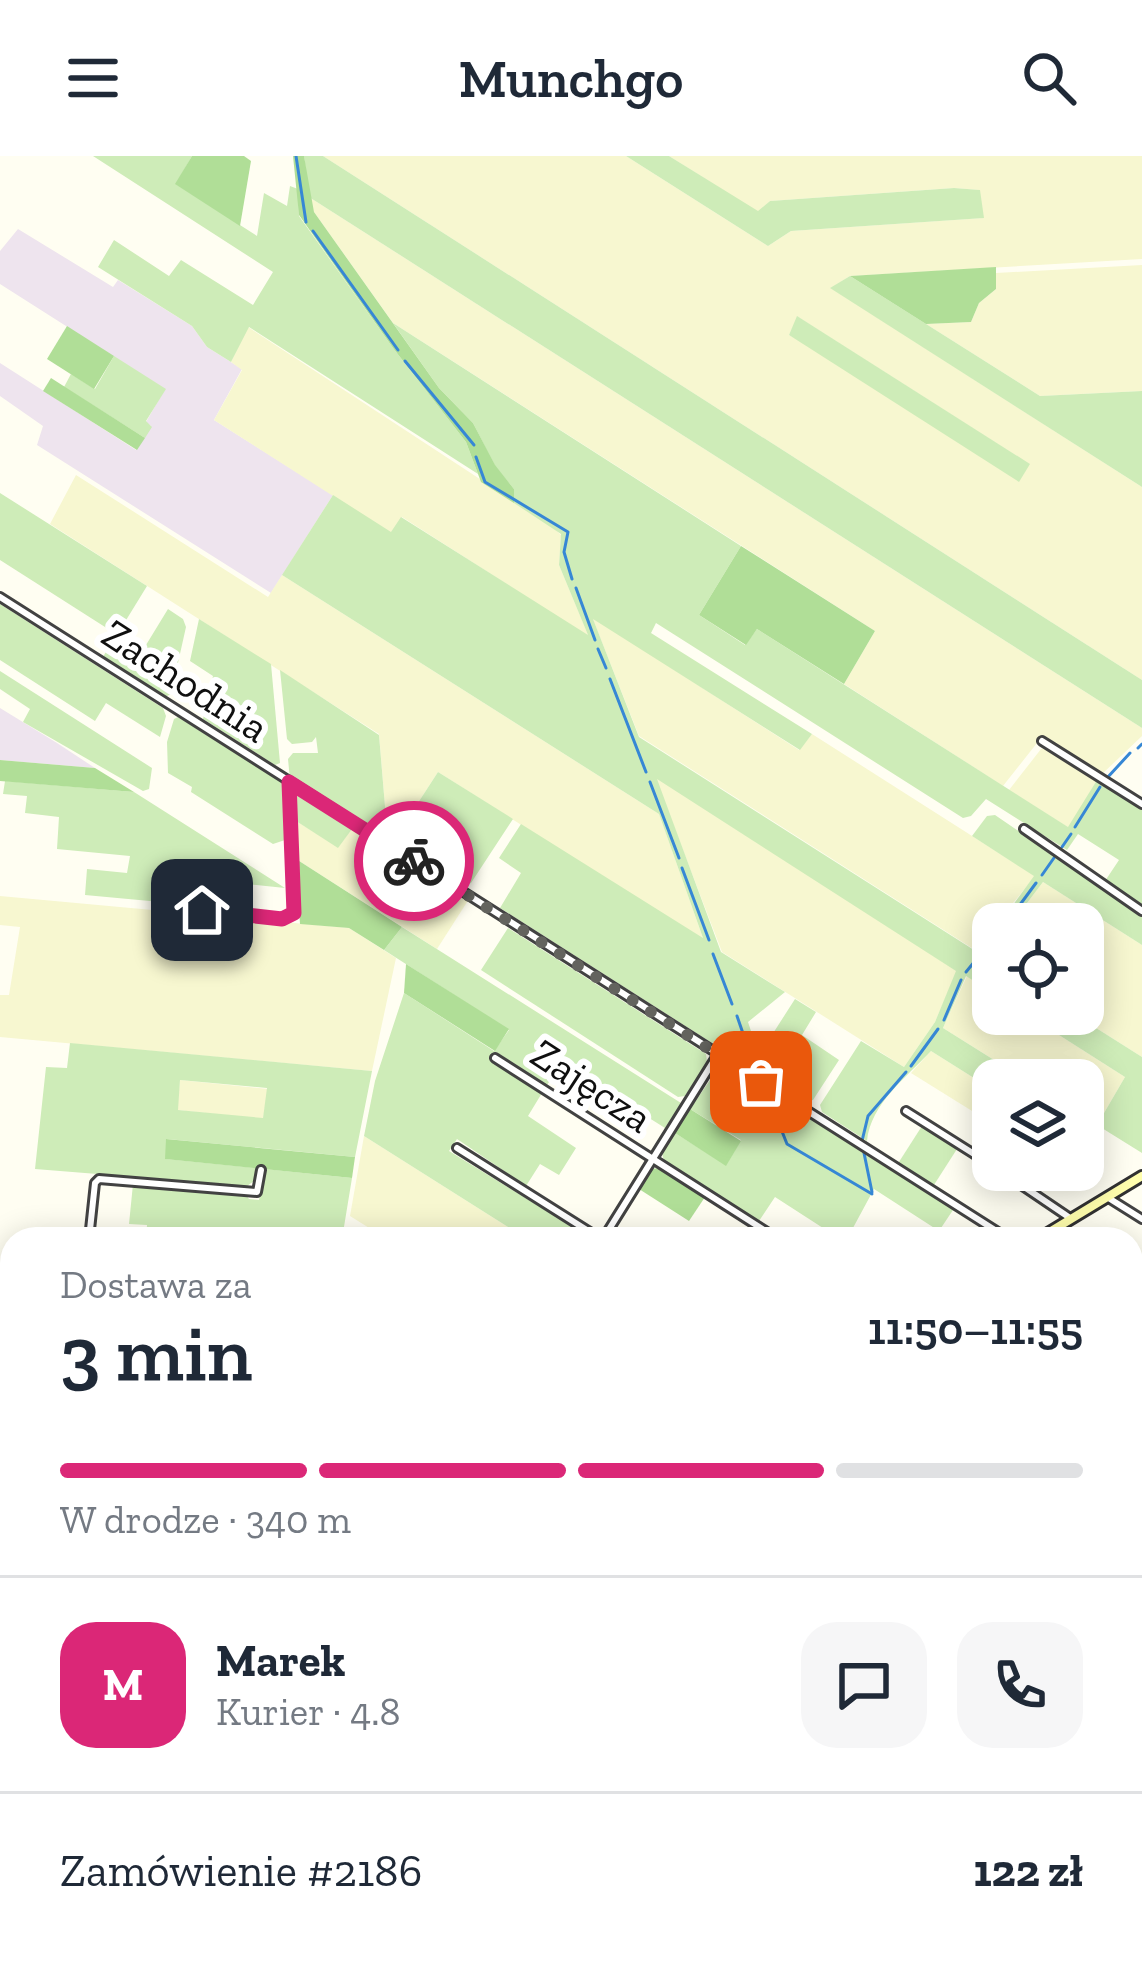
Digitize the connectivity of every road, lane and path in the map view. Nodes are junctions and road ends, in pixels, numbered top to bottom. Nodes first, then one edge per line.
1 (0, 597) edge
2 (1042, 741) dead end
3 (289, 782) junction
4 (1142, 804) edge
5 (1024, 829) dead end
6 (202, 910) dead end
7 (1142, 911) edge
8 (718, 1054) junction
9 (495, 1058) dead end
10 (906, 1111) dead end
11 (457, 1148) dead end
12 (972, 1153) edge
13 (652, 1159) junction
14 (261, 1170) dead end
15 (1140, 1180) edge
16 (1030, 1191) edge
17 (1107, 1197) junction
18 (1071, 1219) junction
19 (1142, 1219) edge
20 (90, 1227) edge
21 (583, 1227) edge
22 (610, 1227) edge
23 (759, 1227) edge
24 (990, 1227) edge
25 (1058, 1227) edge

1 - 3 street, Zachodnia
2 - 4 street
3 - 6 street
3 - 8 street, Zachodnia
5 - 7 street
8 - 13 street
8 - 24 street, Zachodnia
9 - 13 street, Zajęcza
10 - 12 street
11 - 21 street
13 - 22 street
13 - 23 street, Zajęcza
14 - 20 street
15 - 17 main road
16 - 18 street
17 - 18 main road
17 - 19 street
18 - 25 main road

